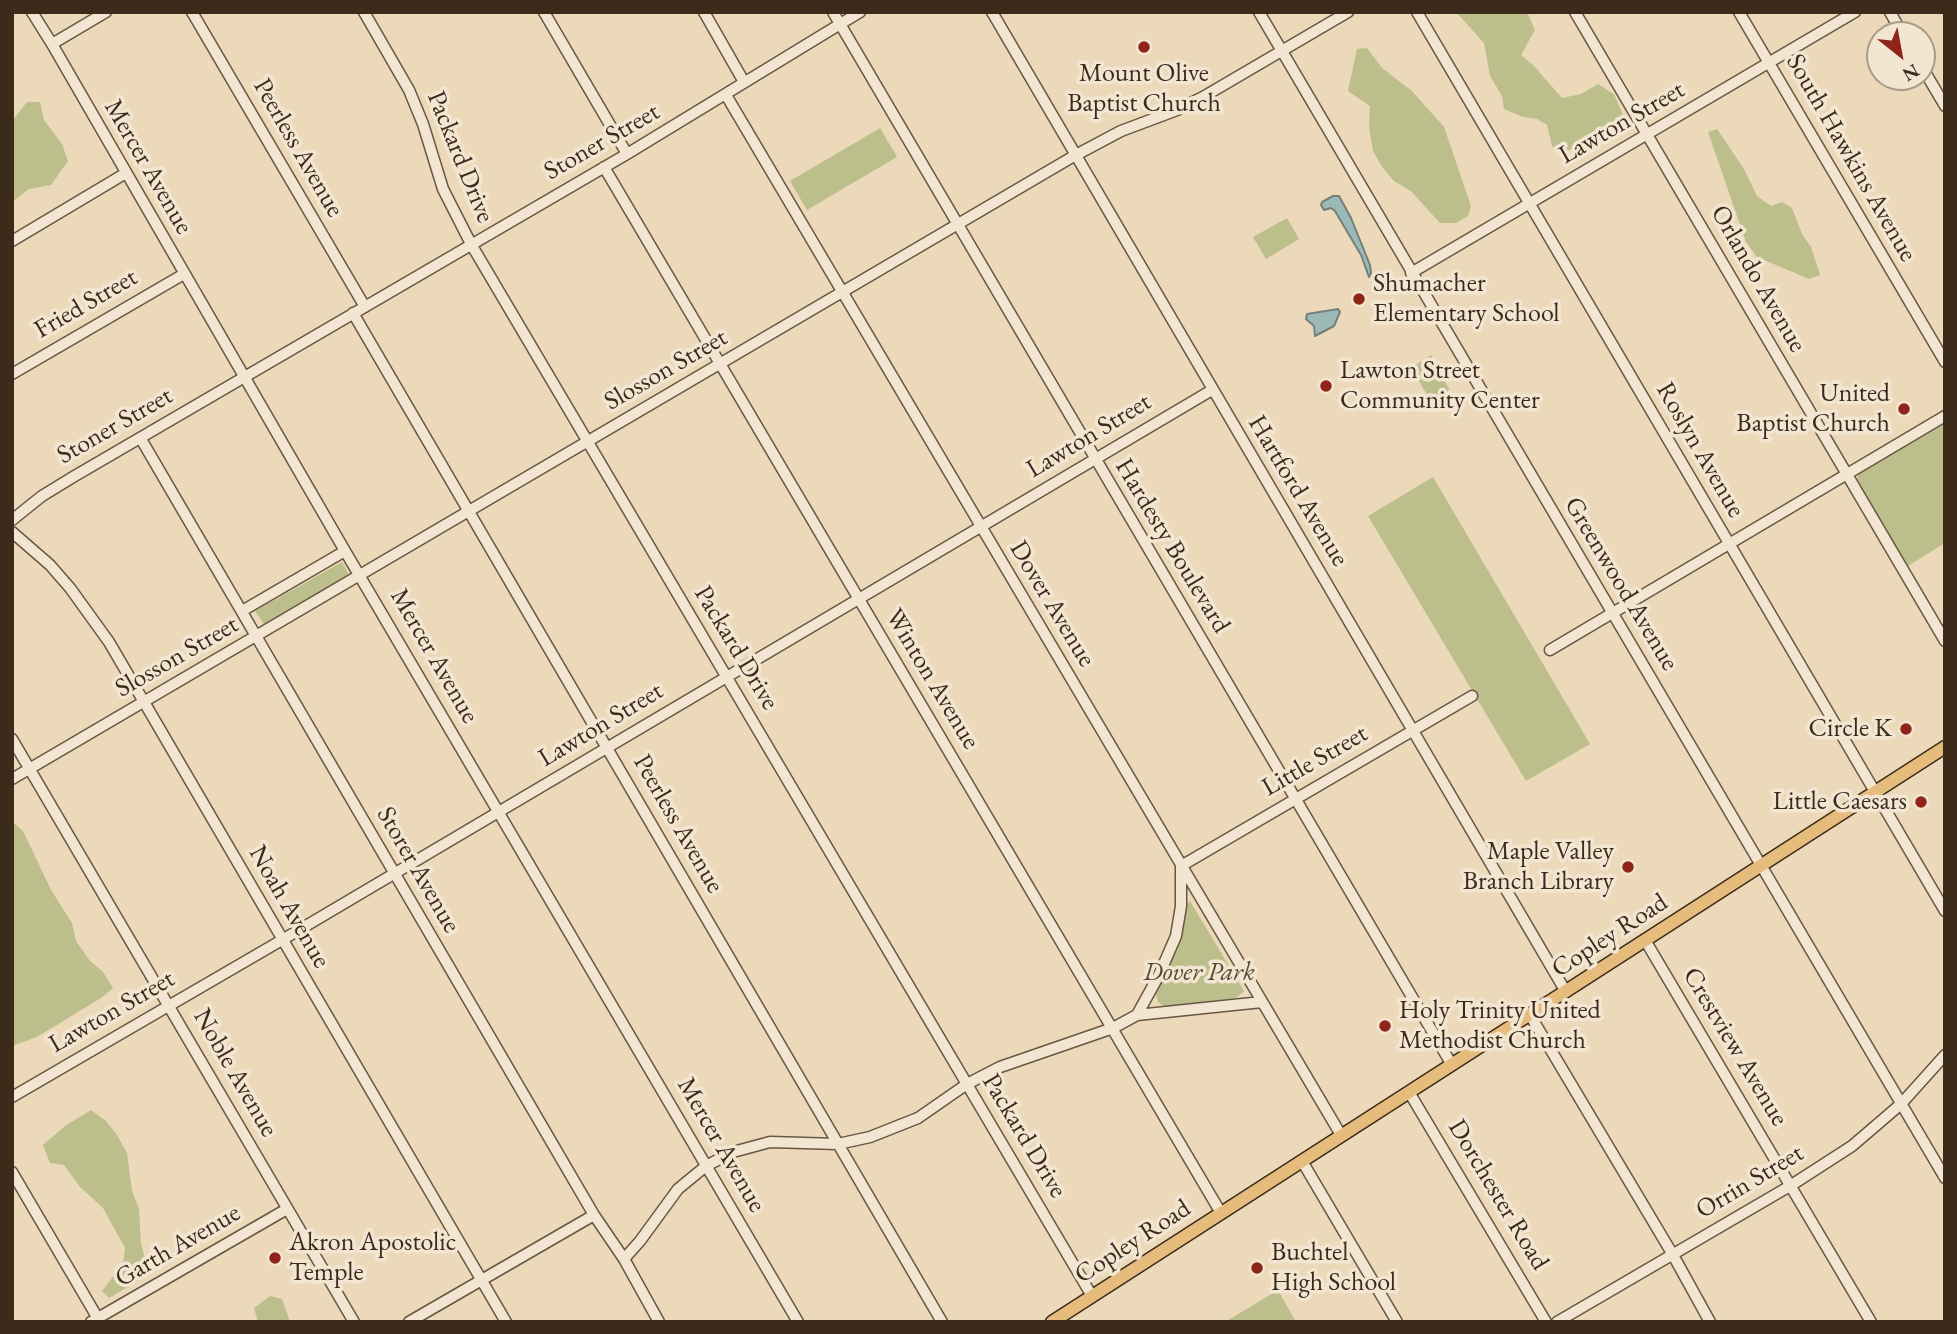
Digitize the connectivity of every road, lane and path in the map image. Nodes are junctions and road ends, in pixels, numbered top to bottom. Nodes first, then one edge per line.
1 (32, 12) edge
2 (106, 12) edge
3 (192, 12) edge
4 (364, 12) edge
5 (544, 12) edge
6 (704, 12) edge
7 (832, 12) edge
8 (860, 12) edge
9 (992, 12) edge
10 (1259, 12) edge
11 (1348, 12) edge
12 (1417, 12) edge
13 (1575, 12) edge
14 (1739, 12) edge
15 (1855, 12) edge
16 (839, 25) junction
17 (52, 44) junction
18 (1282, 51) junction
19 (1769, 63) junction
20 (744, 82) junction
21 (1936, 91) edge
22 (726, 95) junction
23 (1945, 106) edge
24 (1647, 134) junction
25 (627, 154) junction
26 (1074, 156) junction
27 (604, 167) junction
28 (126, 173) junction
29 (1529, 204) junction
30 (956, 225) junction
31 (12, 241) edge
32 (471, 244) junction
33 (1411, 273) junction
34 (184, 274) junction
35 (842, 292) junction
36 (365, 307) junction
37 (353, 313) junction
38 (1945, 362) edge
39 (721, 364) junction
40 (12, 373) edge
41 (244, 378) junction
42 (1212, 390) junction
43 (1945, 416) edge
44 (141, 439) junction
45 (588, 442) junction
46 (1095, 460) junction
47 (1847, 474) junction
48 (470, 512) junction
49 (12, 520) edge
50 (980, 527) junction
51 (12, 531) edge
52 (1728, 544) junction
53 (345, 551) junction
54 (361, 576) junction
55 (858, 598) junction
56 (243, 611) junction
57 (1611, 614) junction
58 (257, 637) junction
59 (1945, 641) edge
60 (1550, 650) dead end
61 (726, 677) junction
62 (1472, 696) dead end
63 (143, 703) junction
64 (1413, 730) junction
65 (12, 738) edge
66 (607, 747) junction
67 (1945, 747) edge
68 (29, 769) junction
69 (12, 779) edge
70 (1875, 792) junction
71 (1295, 799) junction
72 (499, 812) junction
73 (1181, 866) junction
74 (1760, 866) junction
75 (394, 873) junction
76 (1945, 911) edge
77 (282, 940) junction
78 (1645, 940) junction
79 (1566, 992) junction
80 (1262, 1002) junction
81 (169, 1005) junction
82 (1137, 1014) junction
83 (1530, 1015) junction
84 (1112, 1028) junction
85 (1945, 1055) edge
86 (1452, 1065) junction
87 (967, 1084) junction
88 (1409, 1092) junction
89 (12, 1097) edge
90 (1901, 1104) junction
91 (1341, 1135) junction
92 (838, 1144) junction
93 (1302, 1161) junction
94 (706, 1166) junction
95 (12, 1172) edge
96 (1945, 1178) edge
97 (1790, 1186) junction
98 (287, 1209) junction
99 (1221, 1213) junction
100 (594, 1215) junction
101 (1673, 1255) junction
102 (624, 1259) junction
103 (482, 1280) junction
104 (1092, 1296) junction
105 (96, 1320) edge
106 (354, 1322) edge
107 (409, 1322) edge
108 (506, 1322) edge
109 (659, 1322) edge
110 (798, 1322) edge
111 (942, 1322) edge
112 (1052, 1322) edge
113 (1397, 1322) edge
114 (1546, 1322) edge
115 (1557, 1322) edge
116 (1710, 1322) edge
117 (1871, 1322) edge

1 - 17 street, Mercer Avenue
2 - 17 street
3 - 36 street, Peerless Avenue
4 - 32 street, Packard Drive
5 - 25 street
6 - 20 street
7 - 16 street, Hardesty Boulevard
8 - 16 street, Stoner Street
9 - 26 street, Hartford Avenue
10 - 18 street, Greenwood Avenue
11 - 18 street, Slosson Street
12 - 29 street, Roslyn Avenue
13 - 24 street, Orlando Avenue
14 - 19 street, South Hawkins Avenue
15 - 19 street, Lawton Street
16 - 20 street, Stoner Street
16 - 30 street, Hardesty Boulevard
17 - 28 street, Mercer Avenue
18 - 26 street, Slosson Street
18 - 33 street, Greenwood Avenue
19 - 24 street, Lawton Street
19 - 38 street, South Hawkins Avenue
20 - 22 street, Stoner Street
21 - 23 street
22 - 25 street, Stoner Street
22 - 35 street, Dover Avenue
24 - 29 street, Lawton Street
24 - 47 street, Orlando Avenue
25 - 27 street, Stoner Street
26 - 30 street, Slosson Street
26 - 42 street, Hartford Avenue
27 - 32 street, Stoner Street
27 - 39 street, Winton Avenue
28 - 31 street
28 - 34 street, Mercer Avenue
29 - 33 street, Lawton Street
29 - 52 street, Roslyn Avenue
30 - 35 street, Slosson Street
30 - 46 street, Hardesty Boulevard
32 - 36 street, Stoner Street
32 - 45 street, Packard Drive
33 - 57 street, Greenwood Avenue
34 - 40 street, Fried Street
34 - 41 street, Mercer Avenue
35 - 39 street, Slosson Street
35 - 50 street, Dover Avenue
36 - 37 street, Stoner Street
37 - 41 street, Stoner Street
37 - 48 street, Peerless Avenue
39 - 45 street, Slosson Street
39 - 55 street, Winton Avenue
41 - 44 street, Stoner Street
41 - 53 street, Mercer Avenue
42 - 46 street, Lawton Street
42 - 64 street, Hartford Avenue
43 - 47 street
44 - 49 street, Stoner Street
44 - 56 street, Storer Avenue
45 - 48 street, Slosson Street
45 - 61 street, Packard Drive
46 - 50 street, Lawton Street
46 - 71 street, Hardesty Boulevard
47 - 52 street
47 - 59 street, Orlando Avenue
48 - 54 street, Slosson Street
48 - 66 street, Peerless Avenue
50 - 55 street, Lawton Street
50 - 73 street, Dover Avenue
51 - 63 street, Noah Avenue
52 - 57 street
52 - 70 street, Roslyn Avenue
53 - 54 street, Mercer Avenue
53 - 56 street
54 - 58 street, Slosson Street
54 - 72 street, Mercer Avenue
55 - 61 street, Lawton Street
55 - 84 street, Winton Avenue
56 - 58 street, Storer Avenue
57 - 60 street
57 - 74 street, Greenwood Avenue
58 - 63 street, Slosson Street
58 - 75 street, Storer Avenue
61 - 66 street, Lawton Street
61 - 87 street, Packard Drive
62 - 64 street, Little Street
63 - 68 street, Slosson Street
63 - 77 street, Noah Avenue
64 - 71 street, Little Street
64 - 79 street, Hartford Avenue
65 - 68 street, Noble Avenue
66 - 72 street, Lawton Street
66 - 92 street, Peerless Avenue
67 - 70 main road, Copley Road
68 - 69 street, Slosson Street
68 - 81 street, Noble Avenue
70 - 74 main road, Copley Road
70 - 76 street, Roslyn Avenue
71 - 73 street, Little Street
71 - 86 street, Hardesty Boulevard
72 - 75 street, Lawton Street
72 - 94 street, Mercer Avenue
73 - 80 street, Dover Avenue
73 - 82 street
74 - 78 main road, Copley Road
74 - 90 street, Greenwood Avenue
75 - 77 street, Lawton Street
75 - 100 street, Storer Avenue
77 - 81 street, Lawton Street
77 - 103 street, Noah Avenue
78 - 79 main road, Copley Road
78 - 97 street, Crestview Avenue
79 - 83 main road, Copley Road
80 - 82 street
80 - 91 street, Dover Avenue
81 - 89 street, Lawton Street
81 - 98 street, Noble Avenue
82 - 84 street
83 - 86 main road, Copley Road
83 - 101 street
84 - 87 street
84 - 99 street, Winton Avenue
85 - 90 street, Orrin Street
86 - 88 main road, Copley Road
87 - 92 street
87 - 104 street, Packard Drive
88 - 91 main road, Copley Road
88 - 114 street, Dorchester Road
90 - 96 street, Greenwood Avenue
90 - 97 street, Orrin Street
91 - 93 main road, Copley Road
92 - 94 street
92 - 111 street, Peerless Avenue
93 - 99 main road, Copley Road
93 - 113 street
94 - 102 street
94 - 110 street, Mercer Avenue
95 - 105 street
97 - 101 street, Orrin Street
97 - 117 street, Crestview Avenue
98 - 105 street, Garth Avenue
98 - 106 street, Noble Avenue
99 - 104 main road, Copley Road
100 - 102 street, Storer Avenue
100 - 103 street
101 - 115 street, Orrin Street
101 - 116 street
102 - 109 street, Storer Avenue
103 - 107 street
103 - 108 street, Noah Avenue
104 - 112 main road, Copley Road

